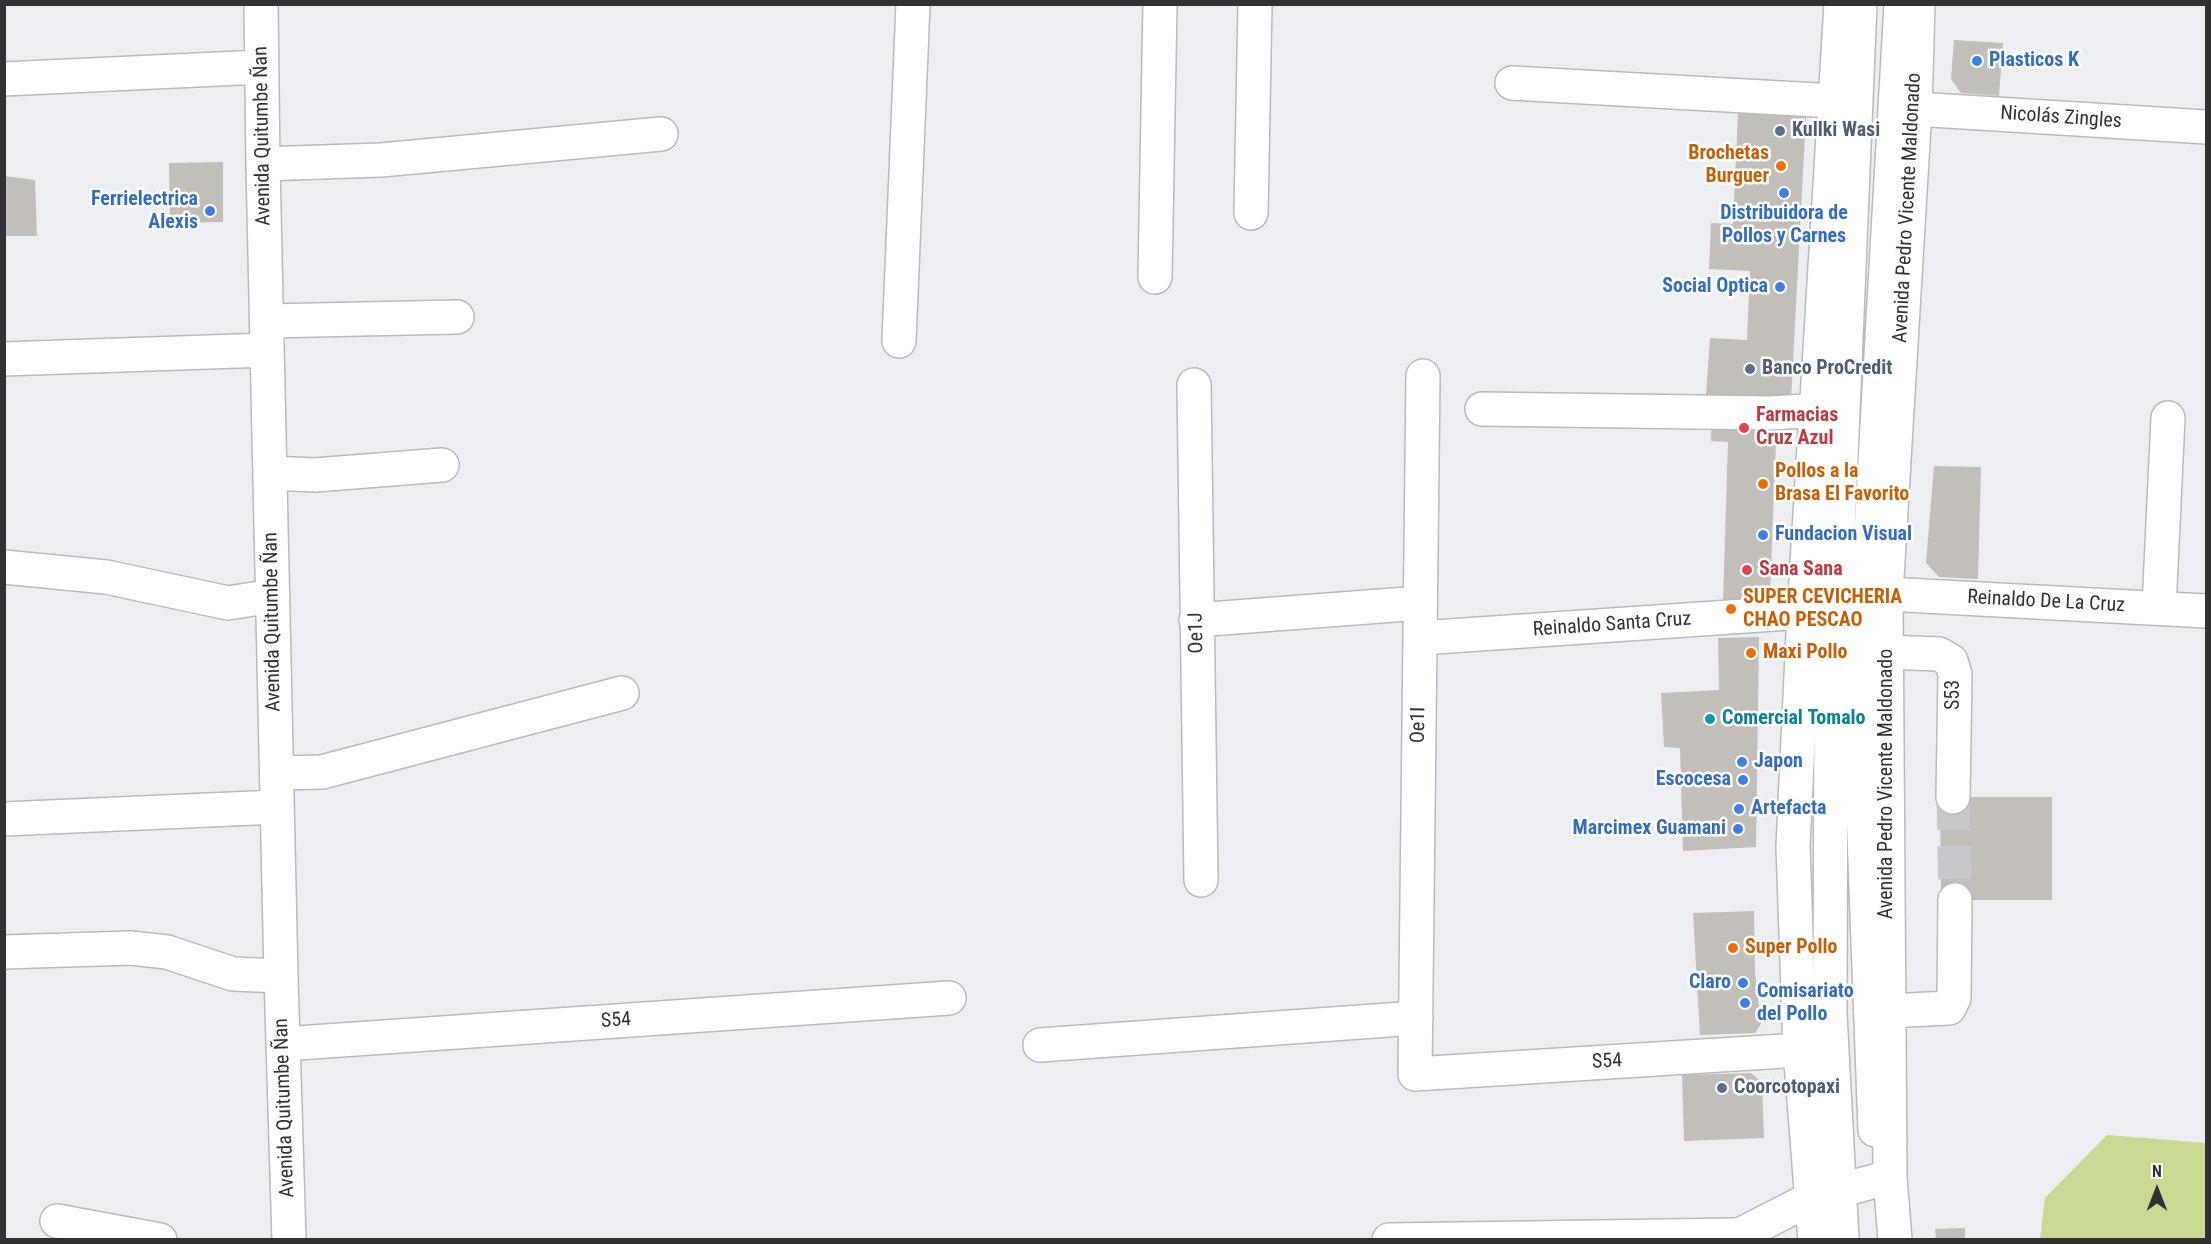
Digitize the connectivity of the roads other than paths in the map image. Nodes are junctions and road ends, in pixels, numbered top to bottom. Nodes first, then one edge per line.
1 (261, 4) edge
2 (913, 4) edge
3 (1160, 4) edge
4 (1255, 4) edge
5 (1841, 4) edge
6 (1860, 4) edge
7 (1901, 4) edge
8 (1918, 4) edge
9 (261, 67) junction
10 (4, 79) edge
11 (1512, 83) dead end
12 (1835, 101) junction
13 (1915, 109) junction
14 (2206, 127) edge
15 (661, 134) dead end
16 (263, 164) junction
17 (1251, 213) dead end
18 (1155, 277) dead end
19 (457, 317) dead end
20 (267, 335) junction
21 (899, 341) dead end
22 (4, 359) edge
23 (1423, 376) dead end
24 (1194, 385) dead end
25 (1482, 409) dead end
26 (1830, 410) junction
27 (2168, 418) dead end
28 (442, 465) dead end
29 (270, 473) junction
30 (4, 567) edge
31 (1886, 594) junction
32 (273, 596) junction
33 (1420, 603) junction
34 (2159, 608) junction
35 (2206, 610) edge
36 (1804, 612) junction
37 (1196, 620) junction
38 (1420, 638) junction
39 (1886, 652) junction
40 (622, 693) dead end
41 (277, 773) junction
42 (1953, 797) tunnel mouth
43 (277, 807) junction
44 (4, 819) edge
45 (1201, 880) dead end
46 (1955, 900) tunnel mouth
47 (4, 952) edge
48 (281, 975) junction
49 (949, 998) dead end
50 (1888, 1011) junction
51 (1416, 1018) junction
52 (283, 1044) junction
53 (1040, 1045) dead end
54 (1800, 1050) junction
55 (1415, 1074) joint
56 (1884, 1178) junction
57 (1825, 1194) junction
58 (57, 1221) dead end
59 (1733, 1237) edge
60 (160, 1239) edge
61 (289, 1239) edge
62 (1389, 1239) edge
63 (1815, 1239) edge
64 (1842, 1239) edge
65 (1883, 1239) edge
66 (1895, 1239) edge

1 - 9 street, Avenida Quitumbe Ñan
2 - 21 street
3 - 18 street
4 - 17 street
5 - 12 street
6 - 26 street
7 - 56 street
8 - 13 street, Avenida Pedro Vicente Maldonado
9 - 10 street
9 - 16 street, Avenida Quitumbe Ñan
11 - 12 street
12 - 26 street
13 - 14 street, Nicolás Zingles
13 - 31 street, Avenida Pedro Vicente Maldonado
15 - 16 street
16 - 20 street, Avenida Quitumbe Ñan
19 - 20 street
20 - 22 street
20 - 29 street, Avenida Quitumbe Ñan
23 - 33 street, Oe1I
24 - 37 street, Oe1J
25 - 26 street
26 - 36 street
26 - 57 street
27 - 34 street
28 - 29 street
29 - 32 street, Avenida Quitumbe Ñan
30 - 32 street
31 - 34 street, Reinaldo De La Cruz
31 - 39 street, Avenida Pedro Vicente Maldonado
32 - 41 street, Avenida Quitumbe Ñan
33 - 37 street
33 - 38 street, Oe1I
34 - 35 street, Reinaldo De La Cruz
36 - 38 street, Reinaldo Santa Cruz
36 - 54 street
37 - 45 street, Oe1J
38 - 51 street, Oe1I
39 - 42 street, S53
39 - 50 street, Avenida Pedro Vicente Maldonado
40 - 41 street
41 - 43 street, Avenida Quitumbe Ñan
43 - 44 street
43 - 48 street, Avenida Quitumbe Ñan
46 - 50 street
47 - 48 street
48 - 52 street, Avenida Quitumbe Ñan
49 - 52 street, S54
50 - 56 street, Avenida Pedro Vicente Maldonado
51 - 53 street
51 - 55 street, Oe1I
52 - 61 street, Avenida Quitumbe Ñan
54 - 55 street, S54
54 - 57 street
56 - 57 street
56 - 65 street
56 - 66 street, Avenida Pedro Vicente Maldonado
57 - 59 street
57 - 63 street
57 - 64 street
58 - 60 street
59 - 62 street

